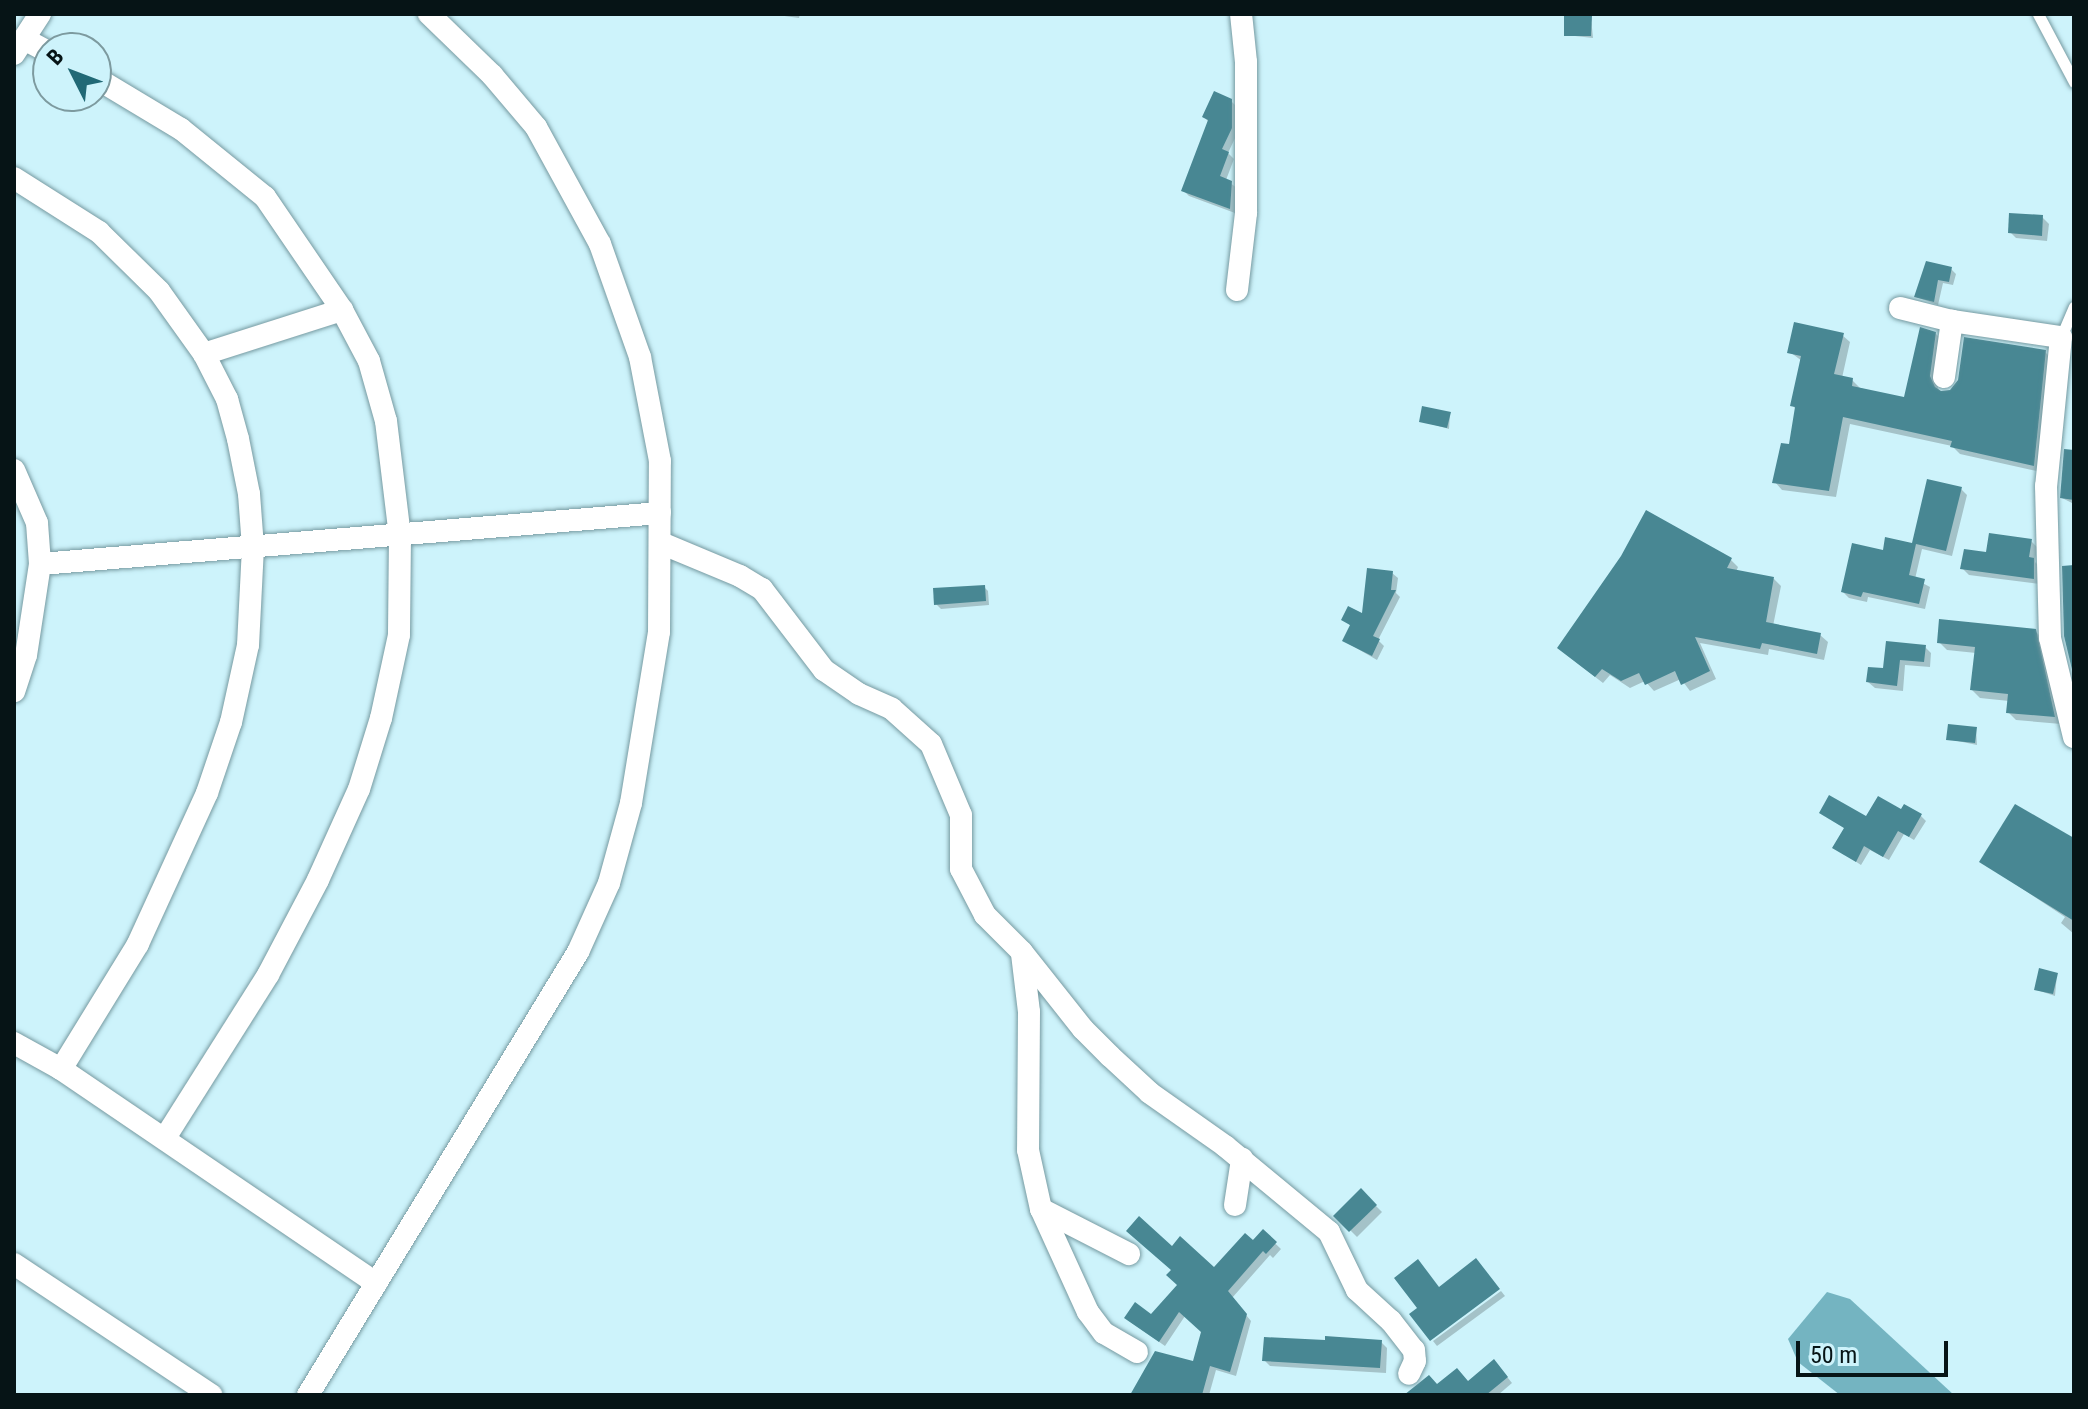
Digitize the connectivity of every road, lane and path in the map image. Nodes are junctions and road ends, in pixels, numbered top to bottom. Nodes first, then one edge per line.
1 (40, 14) edge
2 (429, 14) edge
3 (1241, 14) edge
4 (2038, 14) edge
5 (19, 47) edge
6 (2074, 82) edge
7 (112, 88) edge
8 (14, 178) edge
9 (1237, 290) dead end
10 (2074, 307) edge
11 (1900, 308) dead end
12 (342, 310) junction
13 (1952, 321) junction
14 (2061, 337) junction
15 (204, 354) junction
16 (2065, 373) edge
17 (1944, 377) dead end
18 (14, 470) edge
19 (660, 513) junction
20 (400, 536) junction
21 (661, 543) junction
22 (253, 547) junction
23 (40, 564) junction
24 (14, 691) edge
25 (2074, 737) edge
26 (1022, 952) junction
27 (14, 1043) edge
28 (61, 1069) junction
29 (165, 1138) junction
30 (1242, 1159) junction
31 (1235, 1205) dead end
32 (1041, 1209) junction
33 (1129, 1254) dead end
34 (14, 1264) edge
35 (376, 1283) junction
36 (1137, 1352) dead end
37 (1409, 1374) dead end
38 (211, 1395) edge
39 (308, 1395) edge

1 - 5 street
2 - 19 street
3 - 9 street
4 - 6 lane
7 - 12 street
8 - 15 street
10 - 14 lane
11 - 13 street
12 - 15 street
12 - 20 street
13 - 14 street
13 - 17 street
14 - 16 street
15 - 22 street
16 - 25 street
18 - 23 street
19 - 20 street
19 - 21 street
20 - 22 street
20 - 29 street
21 - 26 street
21 - 35 street
22 - 23 street
22 - 28 street
23 - 24 street
26 - 30 street
26 - 32 street
27 - 28 street
28 - 29 street
29 - 35 street
30 - 31 street
30 - 37 street
32 - 33 street
32 - 36 street
34 - 38 street
35 - 39 street

